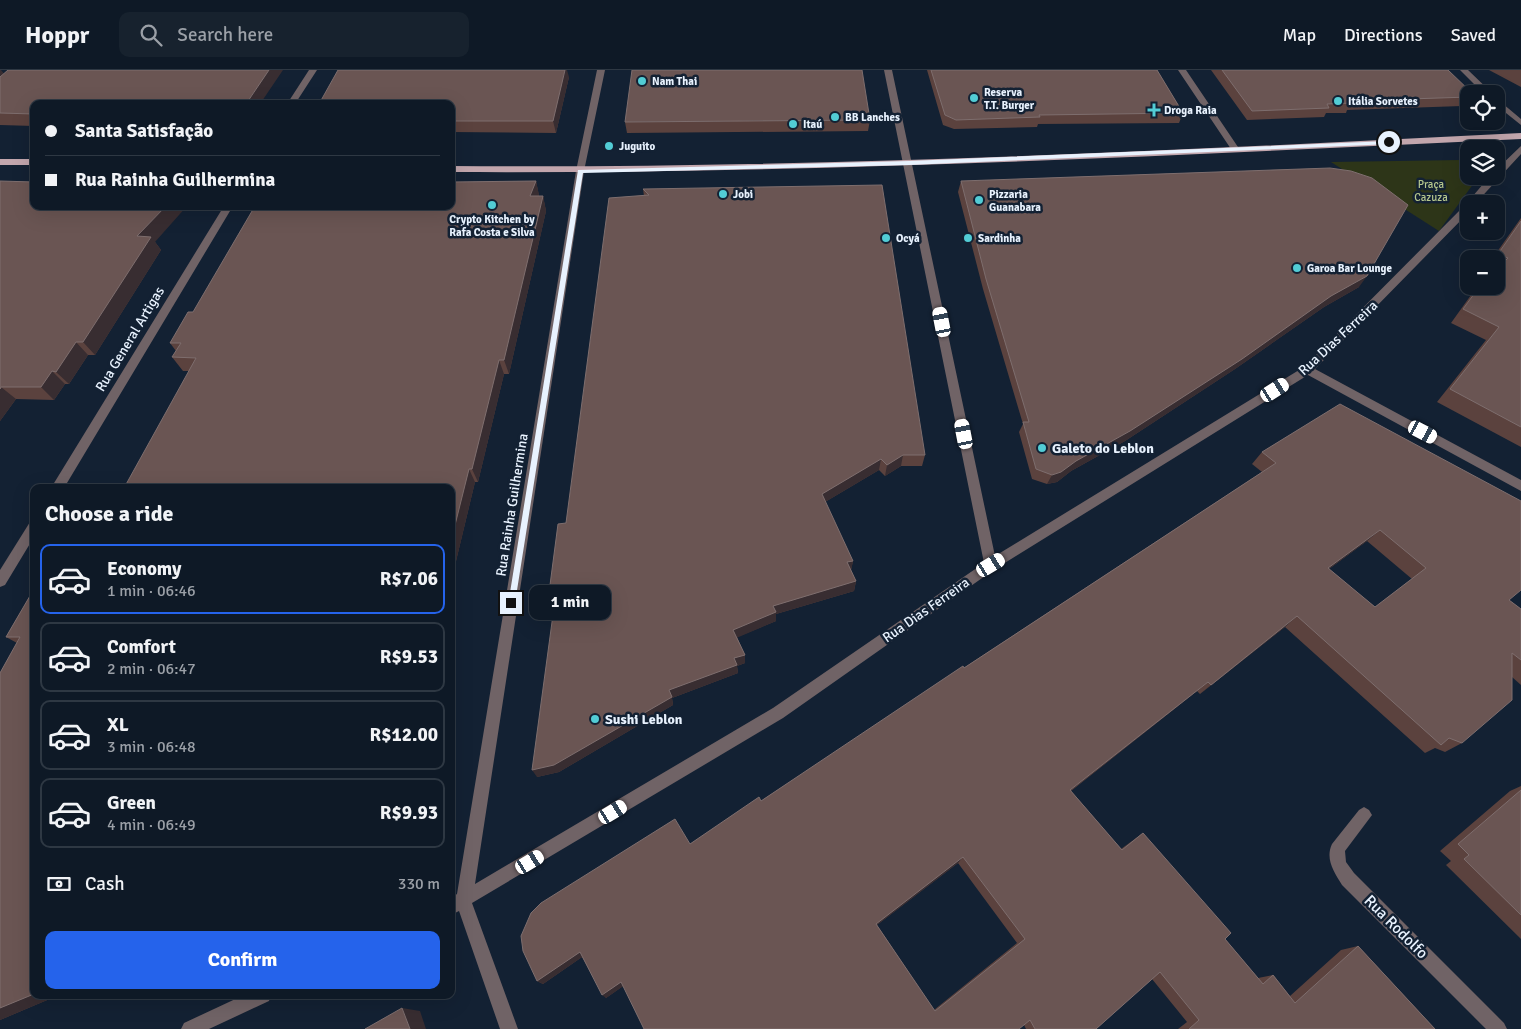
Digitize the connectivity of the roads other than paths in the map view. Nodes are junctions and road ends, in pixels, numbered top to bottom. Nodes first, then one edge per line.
1 (312, 70) edge
2 (601, 70) edge
3 (888, 70) edge
4 (1182, 70) edge
5 (1464, 70) edge
6 (1480, 85) edge
7 (293, 100) edge
8 (1505, 109) edge
9 (1521, 124) edge
10 (1521, 136) edge
11 (1521, 149) edge
12 (1236, 150) junction
13 (0, 162) edge
14 (30, 162) edge
15 (909, 163) junction
16 (1505, 166) edge
17 (455, 168) edge
18 (580, 171) junction
19 (1488, 185) edge
20 (1479, 195) edge
21 (227, 210) edge
22 (1460, 215) edge
23 (1308, 370) junction
24 (59, 484) edge
25 (1521, 486) edge
26 (30, 532) edge
27 (991, 565) junction
28 (0, 581) edge
29 (1364, 815) dead end
30 (464, 902) junction
31 (455, 905) edge
32 (254, 999) edge
33 (190, 1029) edge
34 (509, 1029) edge
35 (1498, 1029) edge

1 - 7 street
2 - 18 street, Rua Rainha Guilhermina
3 - 15 street
4 - 12 street
5 - 6 street
8 - 9 street
10 - 12 main road
11 - 16 street, Rua Dias Ferreira
12 - 15 main road
13 - 14 main road
15 - 18 main road
15 - 27 street
17 - 18 main road
18 - 30 street, Rua Rainha Guilhermina
19 - 20 street, Rua Dias Ferreira
21 - 24 street, Rua General Artigas
22 - 23 street, Rua Dias Ferreira
23 - 25 street
23 - 27 street, Rua Dias Ferreira
26 - 28 street
27 - 30 street, Rua Dias Ferreira
29 - 35 street, Rua Rodolfo
30 - 31 street, Rua Dias Ferreira
30 - 34 street, Rua Rainha Guilhermina
32 - 33 street

